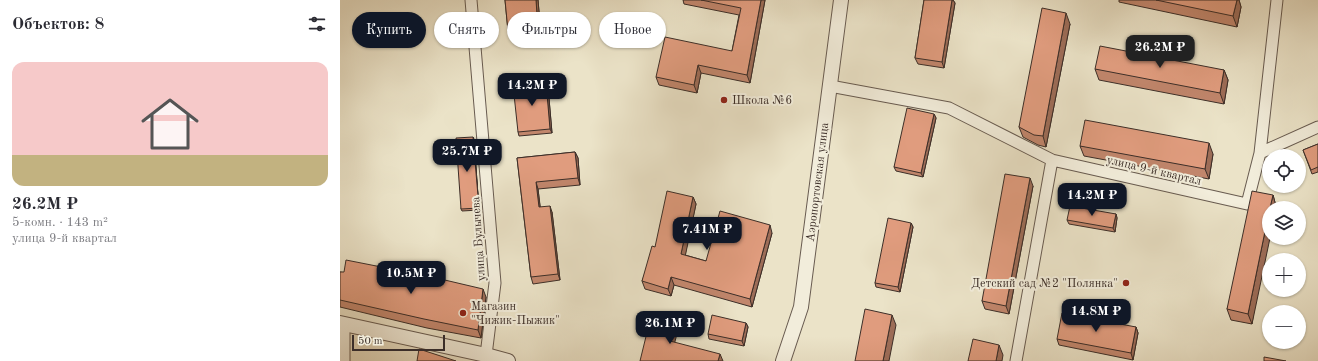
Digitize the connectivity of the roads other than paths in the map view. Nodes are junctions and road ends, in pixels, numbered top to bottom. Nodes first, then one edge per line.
1 (471, 0) edge
2 (841, 0) edge
3 (1277, 0) edge
4 (830, 86) junction
5 (1318, 127) edge
6 (1260, 153) junction
7 (1052, 160) junction
8 (342, 324) edge
9 (486, 355) junction
10 (344, 361) edge
11 (508, 361) edge
12 (783, 361) edge
13 (1016, 361) edge

1 - 9 street, улица Булычева
2 - 4 street, Аэропортовская улица
3 - 6 street, улица 9-й квартал
4 - 7 street
4 - 12 street, Аэропортовская улица
5 - 6 street
6 - 7 street, улица 9-й квартал
7 - 13 street
8 - 9 street
8 - 10 street
9 - 11 street

